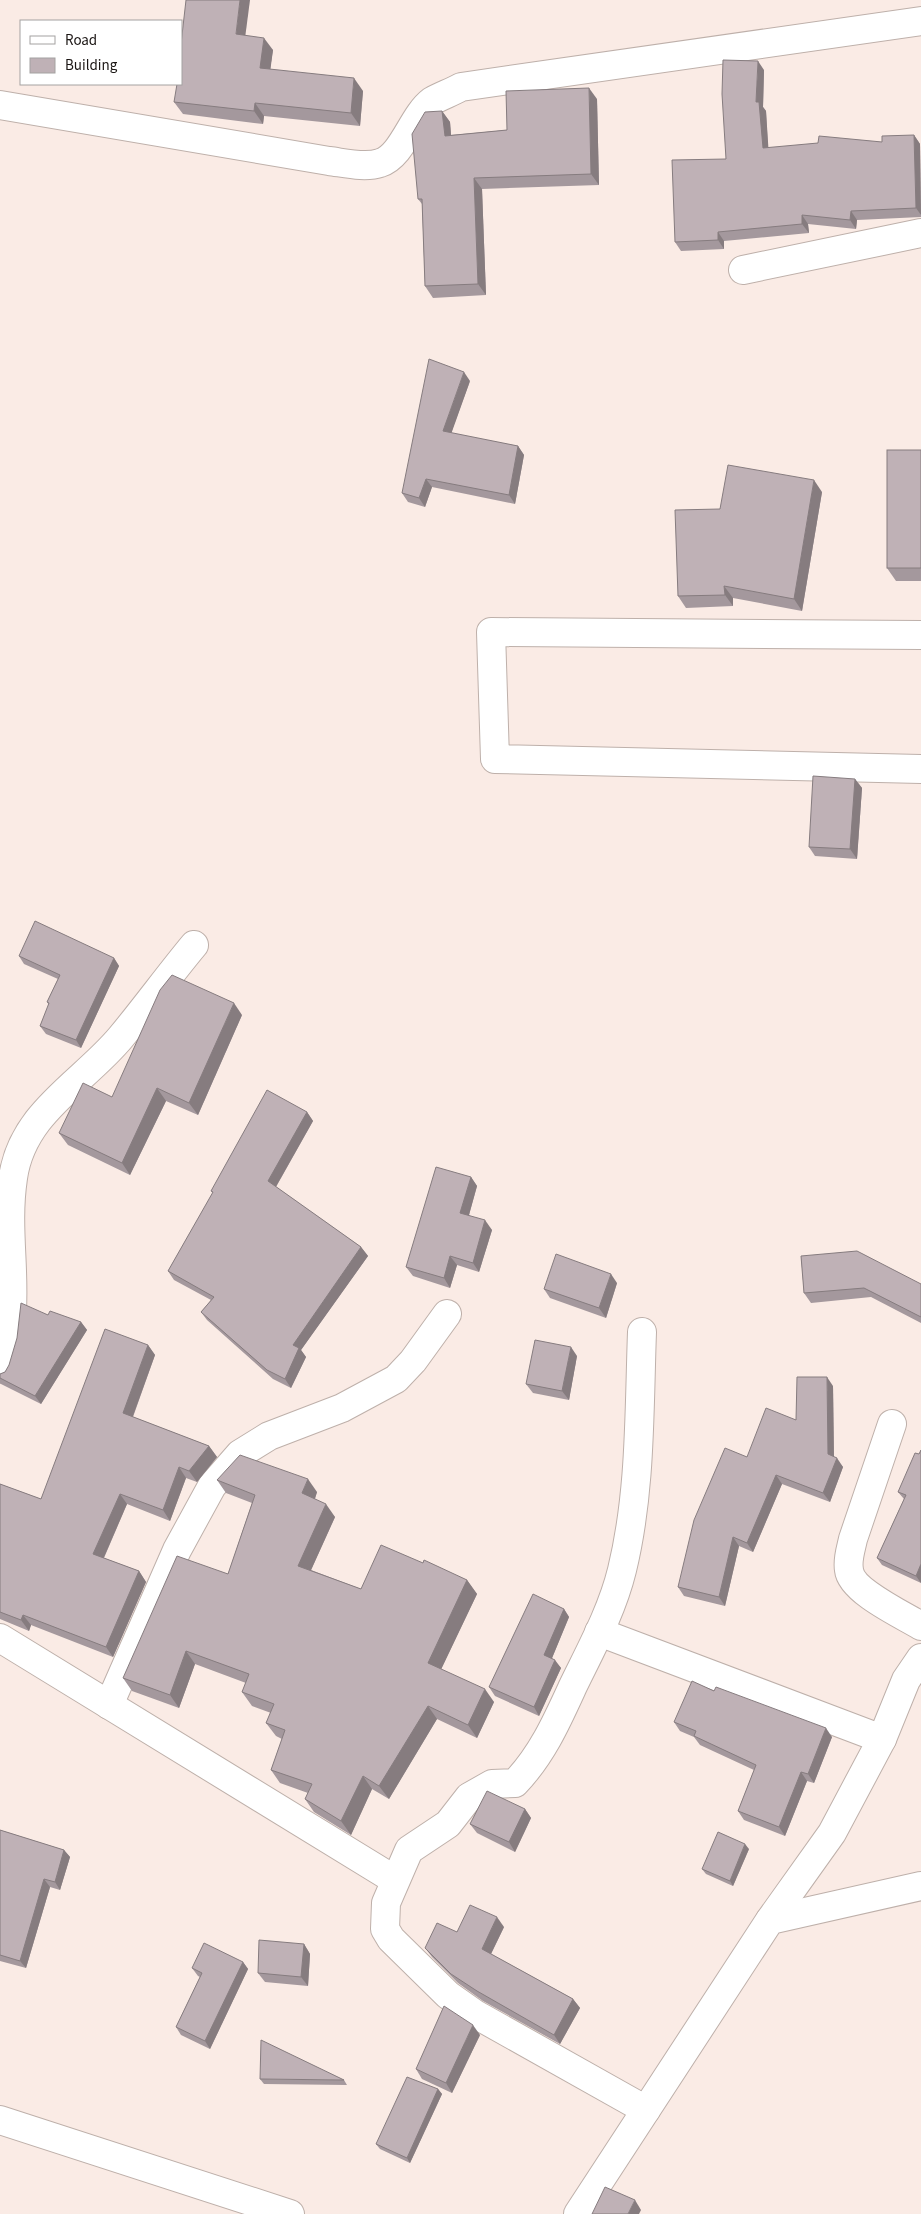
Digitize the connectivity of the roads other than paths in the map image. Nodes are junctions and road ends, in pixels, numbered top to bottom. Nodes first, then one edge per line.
1 (921, 21) edge
2 (0, 105) edge
3 (921, 233) edge
4 (743, 270) dead end
5 (921, 636) edge
6 (921, 769) edge
7 (194, 945) dead end
8 (447, 1314) dead end
9 (642, 1332) dead end
10 (0, 1369) edge
11 (892, 1424) dead end
12 (921, 1626) edge
13 (599, 1632) junction
14 (0, 1638) edge
15 (921, 1658) edge
16 (914, 1683) edge
17 (109, 1705) junction
18 (882, 1739) junction
19 (395, 1880) junction
20 (921, 1886) edge
21 (770, 1920) junction
22 (646, 2110) junction
23 (0, 2120) edge
24 (290, 2214) edge
25 (578, 2214) edge

1 - 2 street
3 - 4 street
5 - 6 street
7 - 10 street
8 - 17 street
9 - 13 street
11 - 12 street
13 - 18 street
13 - 19 street
14 - 17 street
15 - 16 street
16 - 18 street
17 - 19 street
18 - 21 street
19 - 22 street
20 - 21 street
21 - 22 street
22 - 25 street
23 - 24 street

